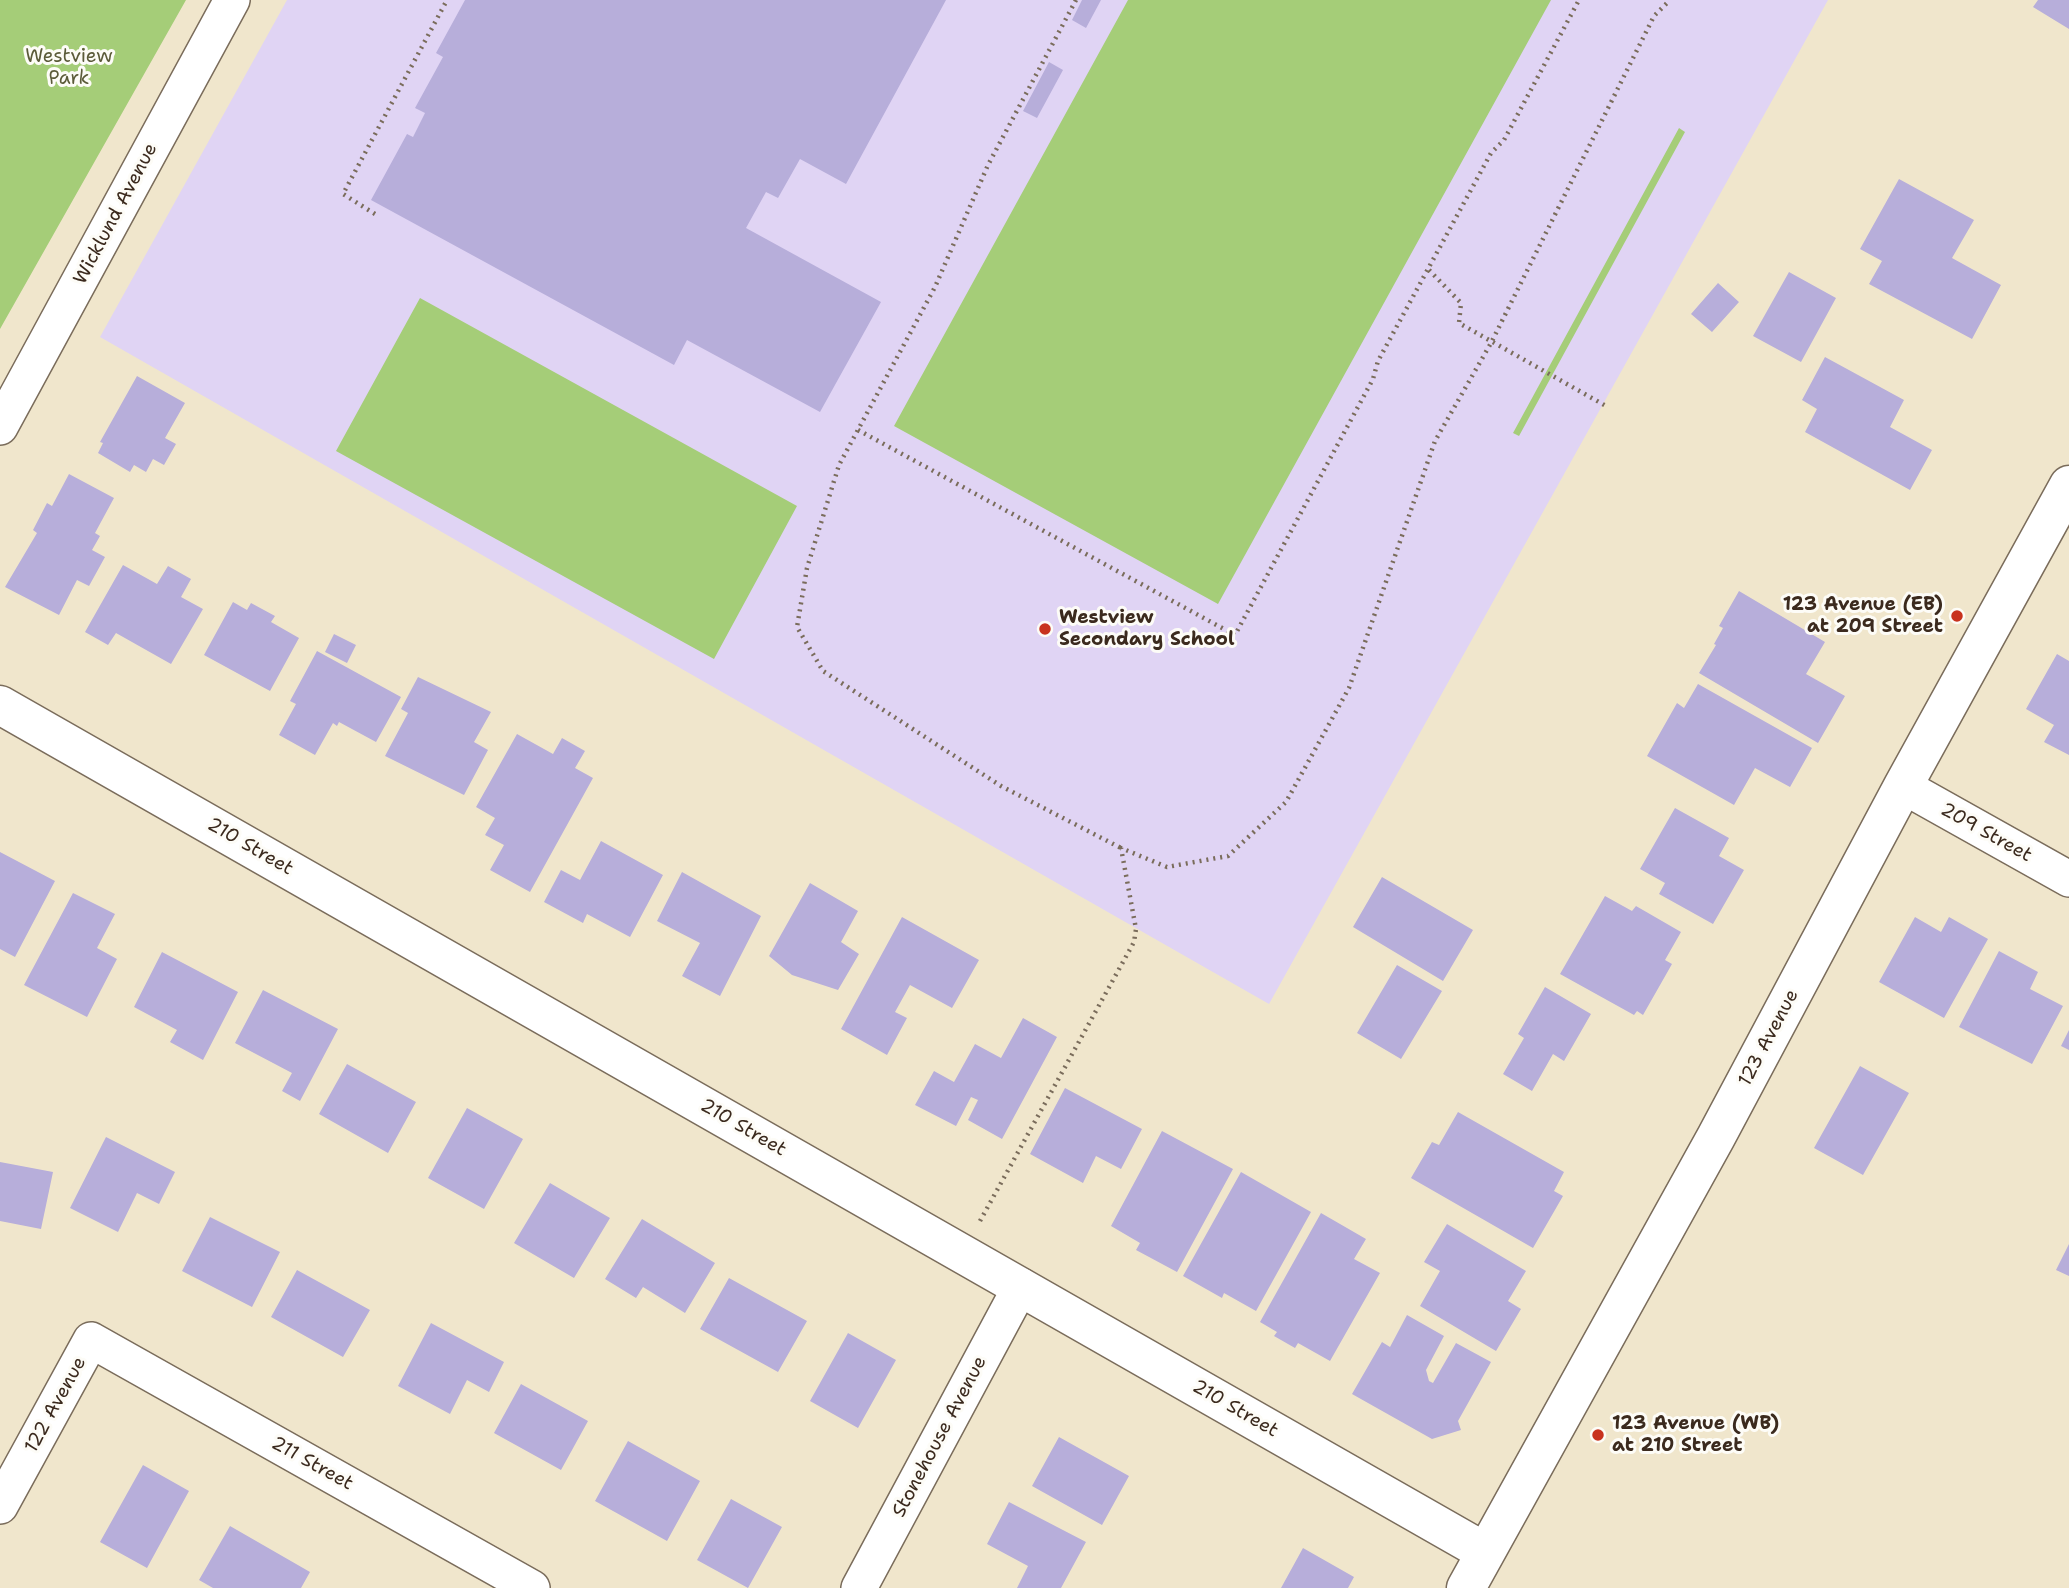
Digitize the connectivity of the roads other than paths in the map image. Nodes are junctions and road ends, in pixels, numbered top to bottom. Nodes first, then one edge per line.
1 (232, 0) edge
2 (0, 427) edge
3 (2069, 485) edge
4 (0, 705) edge
5 (1903, 786) junction
6 (2069, 879) edge
7 (1021, 1286) junction
8 (91, 1340) joint
9 (0, 1506) edge
10 (1485, 1552) junction
11 (532, 1588) edge
12 (859, 1588) edge
13 (1466, 1588) edge

1 - 2 street, Wicklund Avenue
3 - 5 street, 123 Avenue
4 - 7 street, 210 Street
5 - 6 street, 209 Street
5 - 10 street, 123 Avenue
7 - 10 street, 210 Street
7 - 12 street, Stonehouse Avenue
8 - 9 street, 122 Avenue
8 - 11 street, 211 Street
10 - 13 street, 123 Avenue

